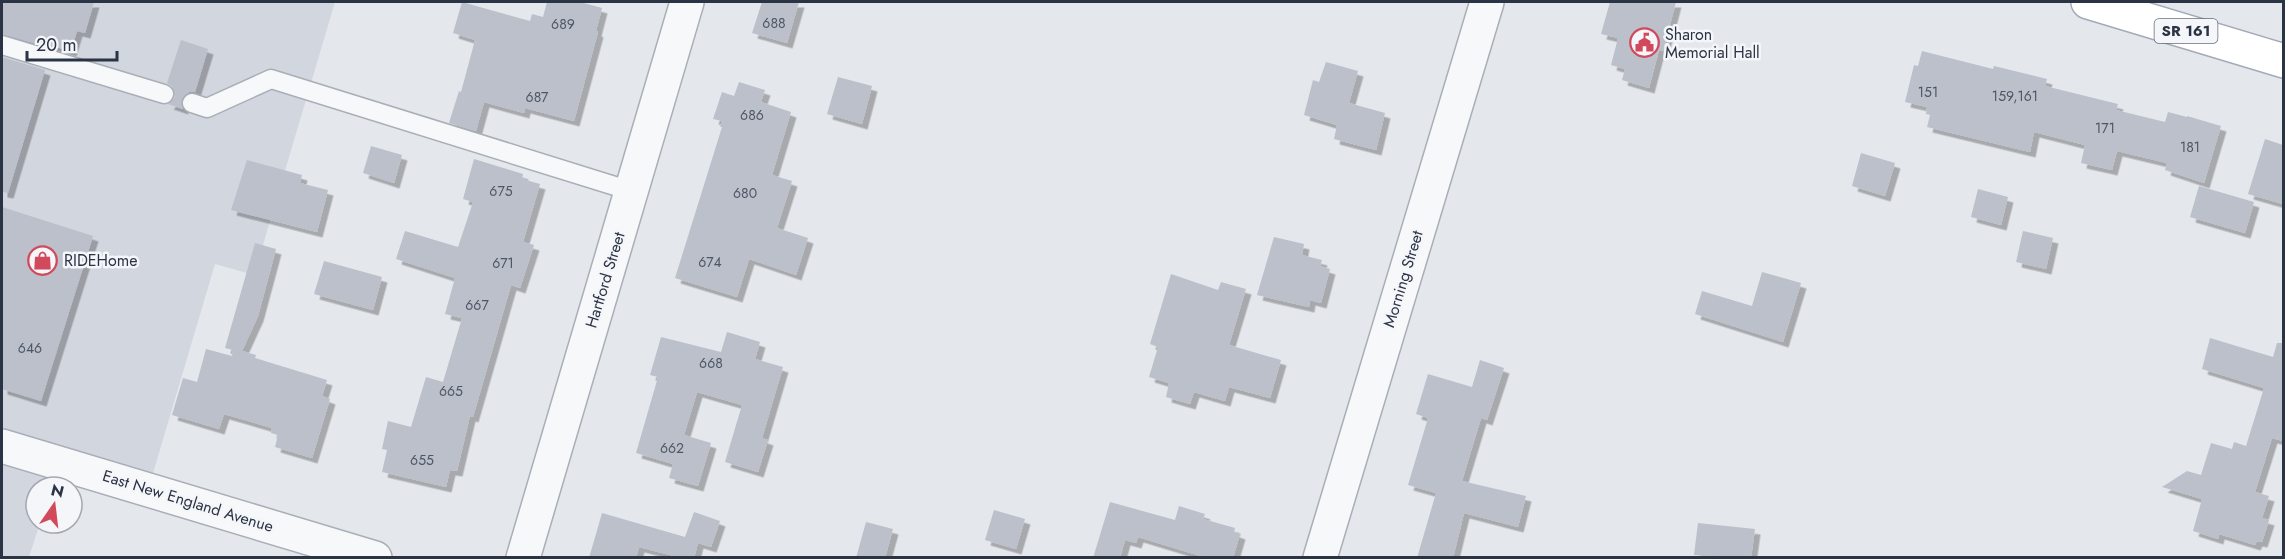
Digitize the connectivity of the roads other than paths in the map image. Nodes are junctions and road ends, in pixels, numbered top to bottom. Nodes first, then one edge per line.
1 (1487, 2) edge
2 (2088, 2) edge
3 (681, 3) edge
4 (2, 45) edge
5 (2283, 61) edge
6 (164, 94) dead end
7 (192, 103) dead end
8 (631, 192) junction
9 (2, 446) edge
10 (375, 558) edge
11 (523, 558) edge
12 (1320, 558) edge

1 - 12 street, Morning Street
2 - 5 main road, SR 161
3 - 8 street, Hartford Street
4 - 6 lane
7 - 8 lane
8 - 11 street, Hartford Street
9 - 10 street, East New England Avenue

